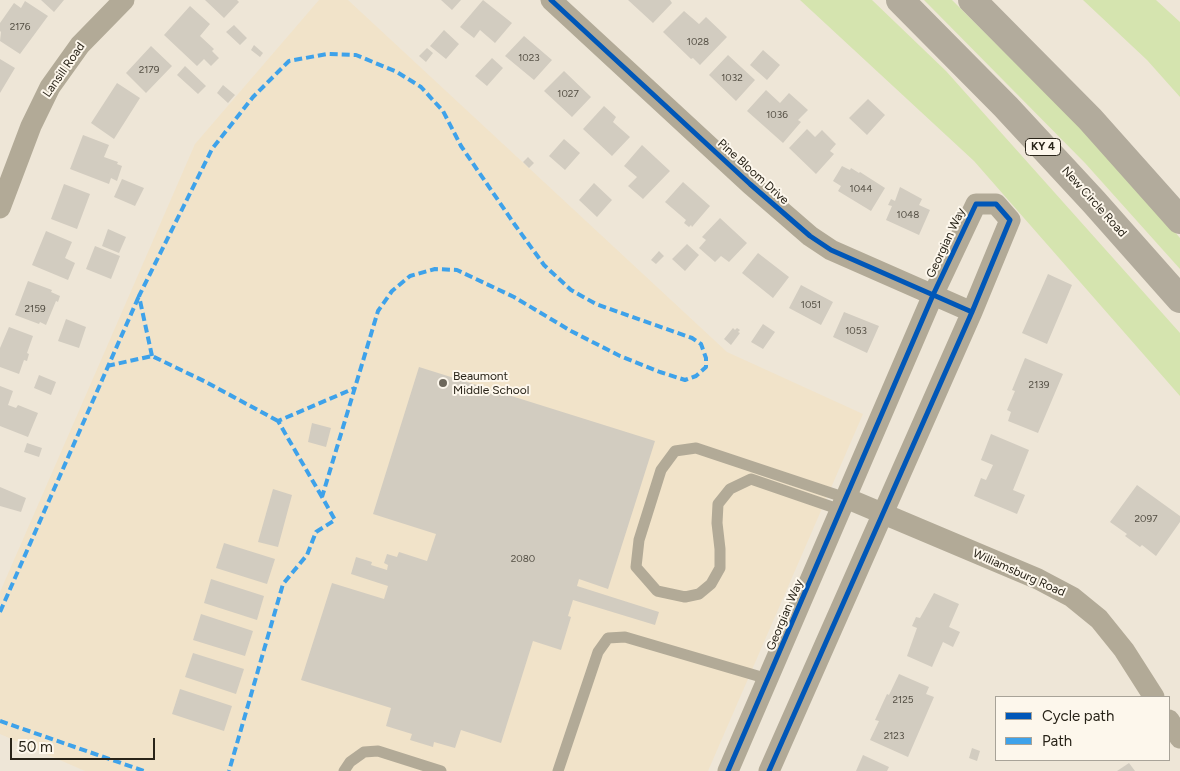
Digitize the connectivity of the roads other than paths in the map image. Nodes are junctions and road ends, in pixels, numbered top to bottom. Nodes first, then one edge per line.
1 (124, 0) edge
2 (551, 0) edge
3 (900, 0) edge
4 (972, 0) edge
5 (0, 208) edge
6 (1180, 220) edge
7 (933, 295) junction
8 (1180, 299) edge
9 (972, 312) junction
10 (844, 504) junction
11 (883, 513) junction
12 (768, 679) junction
13 (1153, 696) edge
14 (1170, 722) edge
15 (1180, 738) edge
16 (344, 771) edge
17 (441, 771) edge
18 (558, 771) edge
19 (728, 771) edge
20 (770, 771) edge

1 - 5 street, Lansill Road
2 - 7 street, Pine Bloom Drive
3 - 8 highway, New Circle Road / KY 4
4 - 6 highway
7 - 9 street, Pine Bloom Drive
7 - 9 street, Georgian Way
7 - 10 street, Georgian Way
9 - 11 street, Georgian Way
10 - 10 lane
10 - 11 street, Williamsburg Road
10 - 12 street, Georgian Way
11 - 13 street, Williamsburg Road
11 - 20 street, Georgian Way
12 - 18 lane
12 - 19 street, Georgian Way
14 - 15 street
16 - 17 lane

